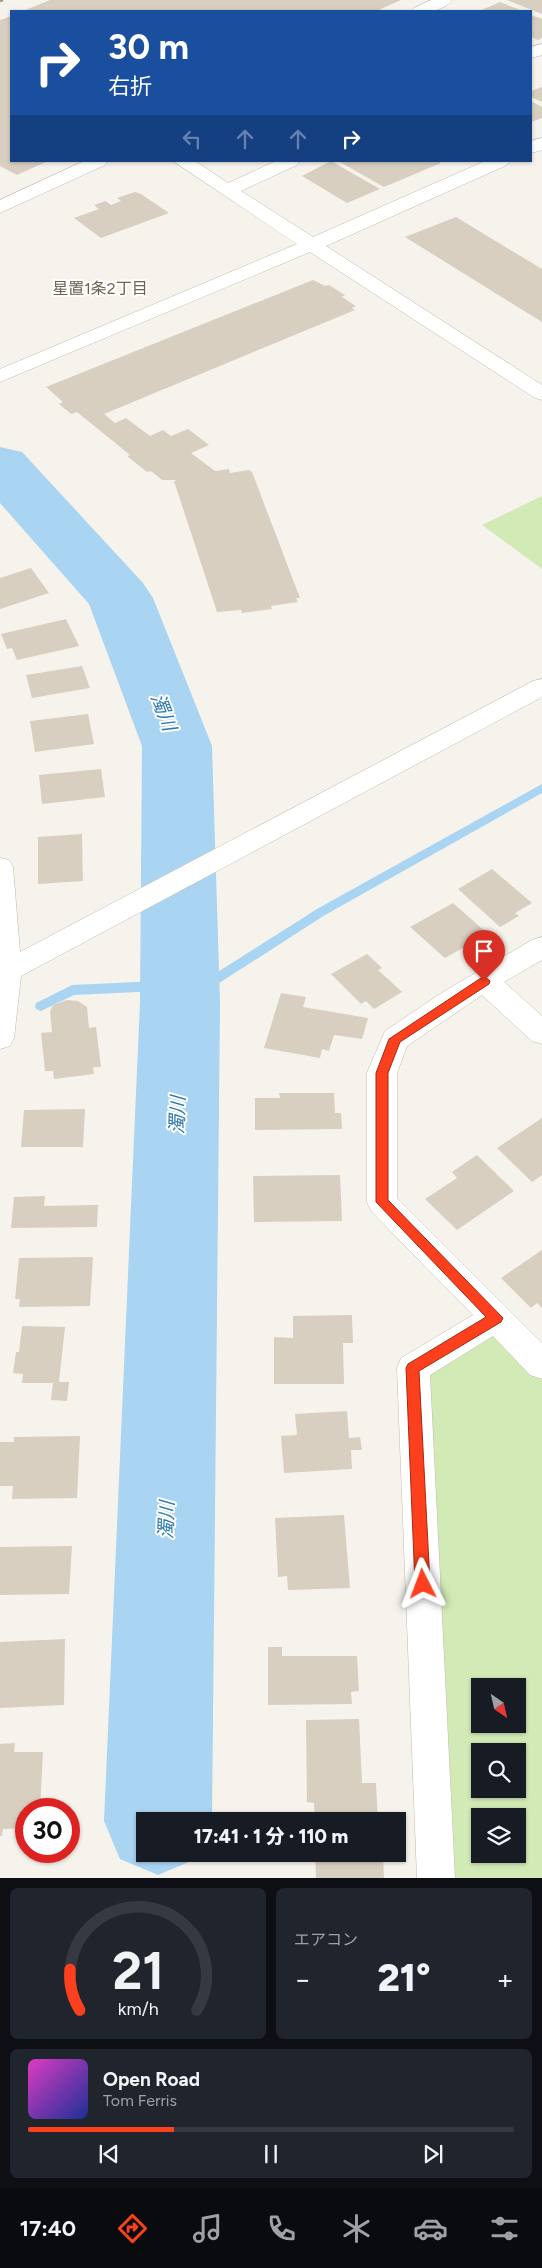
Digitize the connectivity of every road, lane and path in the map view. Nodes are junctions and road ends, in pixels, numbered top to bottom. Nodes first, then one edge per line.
1 (444, 0) edge
2 (422, 10) edge
3 (97, 162) edge
4 (184, 162) edge
5 (289, 162) edge
6 (499, 162) edge
7 (227, 190) junction
8 (0, 207) edge
9 (311, 246) junction
10 (0, 376) edge
11 (542, 394) edge
12 (542, 687) edge
13 (0, 867) edge
14 (542, 947) edge
15 (4, 973) edge
16 (484, 981) junction
17 (542, 1033) edge
18 (0, 1038) edge
19 (496, 1318) junction
20 (542, 1365) edge
21 (436, 1878) edge

1 - 2 street
3 - 8 street
4 - 7 street
5 - 7 street
6 - 9 street
7 - 9 street
9 - 10 street
9 - 11 street
12 - 15 street
13 - 15 street
14 - 16 street
15 - 18 street
16 - 17 street
16 - 19 street
19 - 20 street
19 - 21 street

